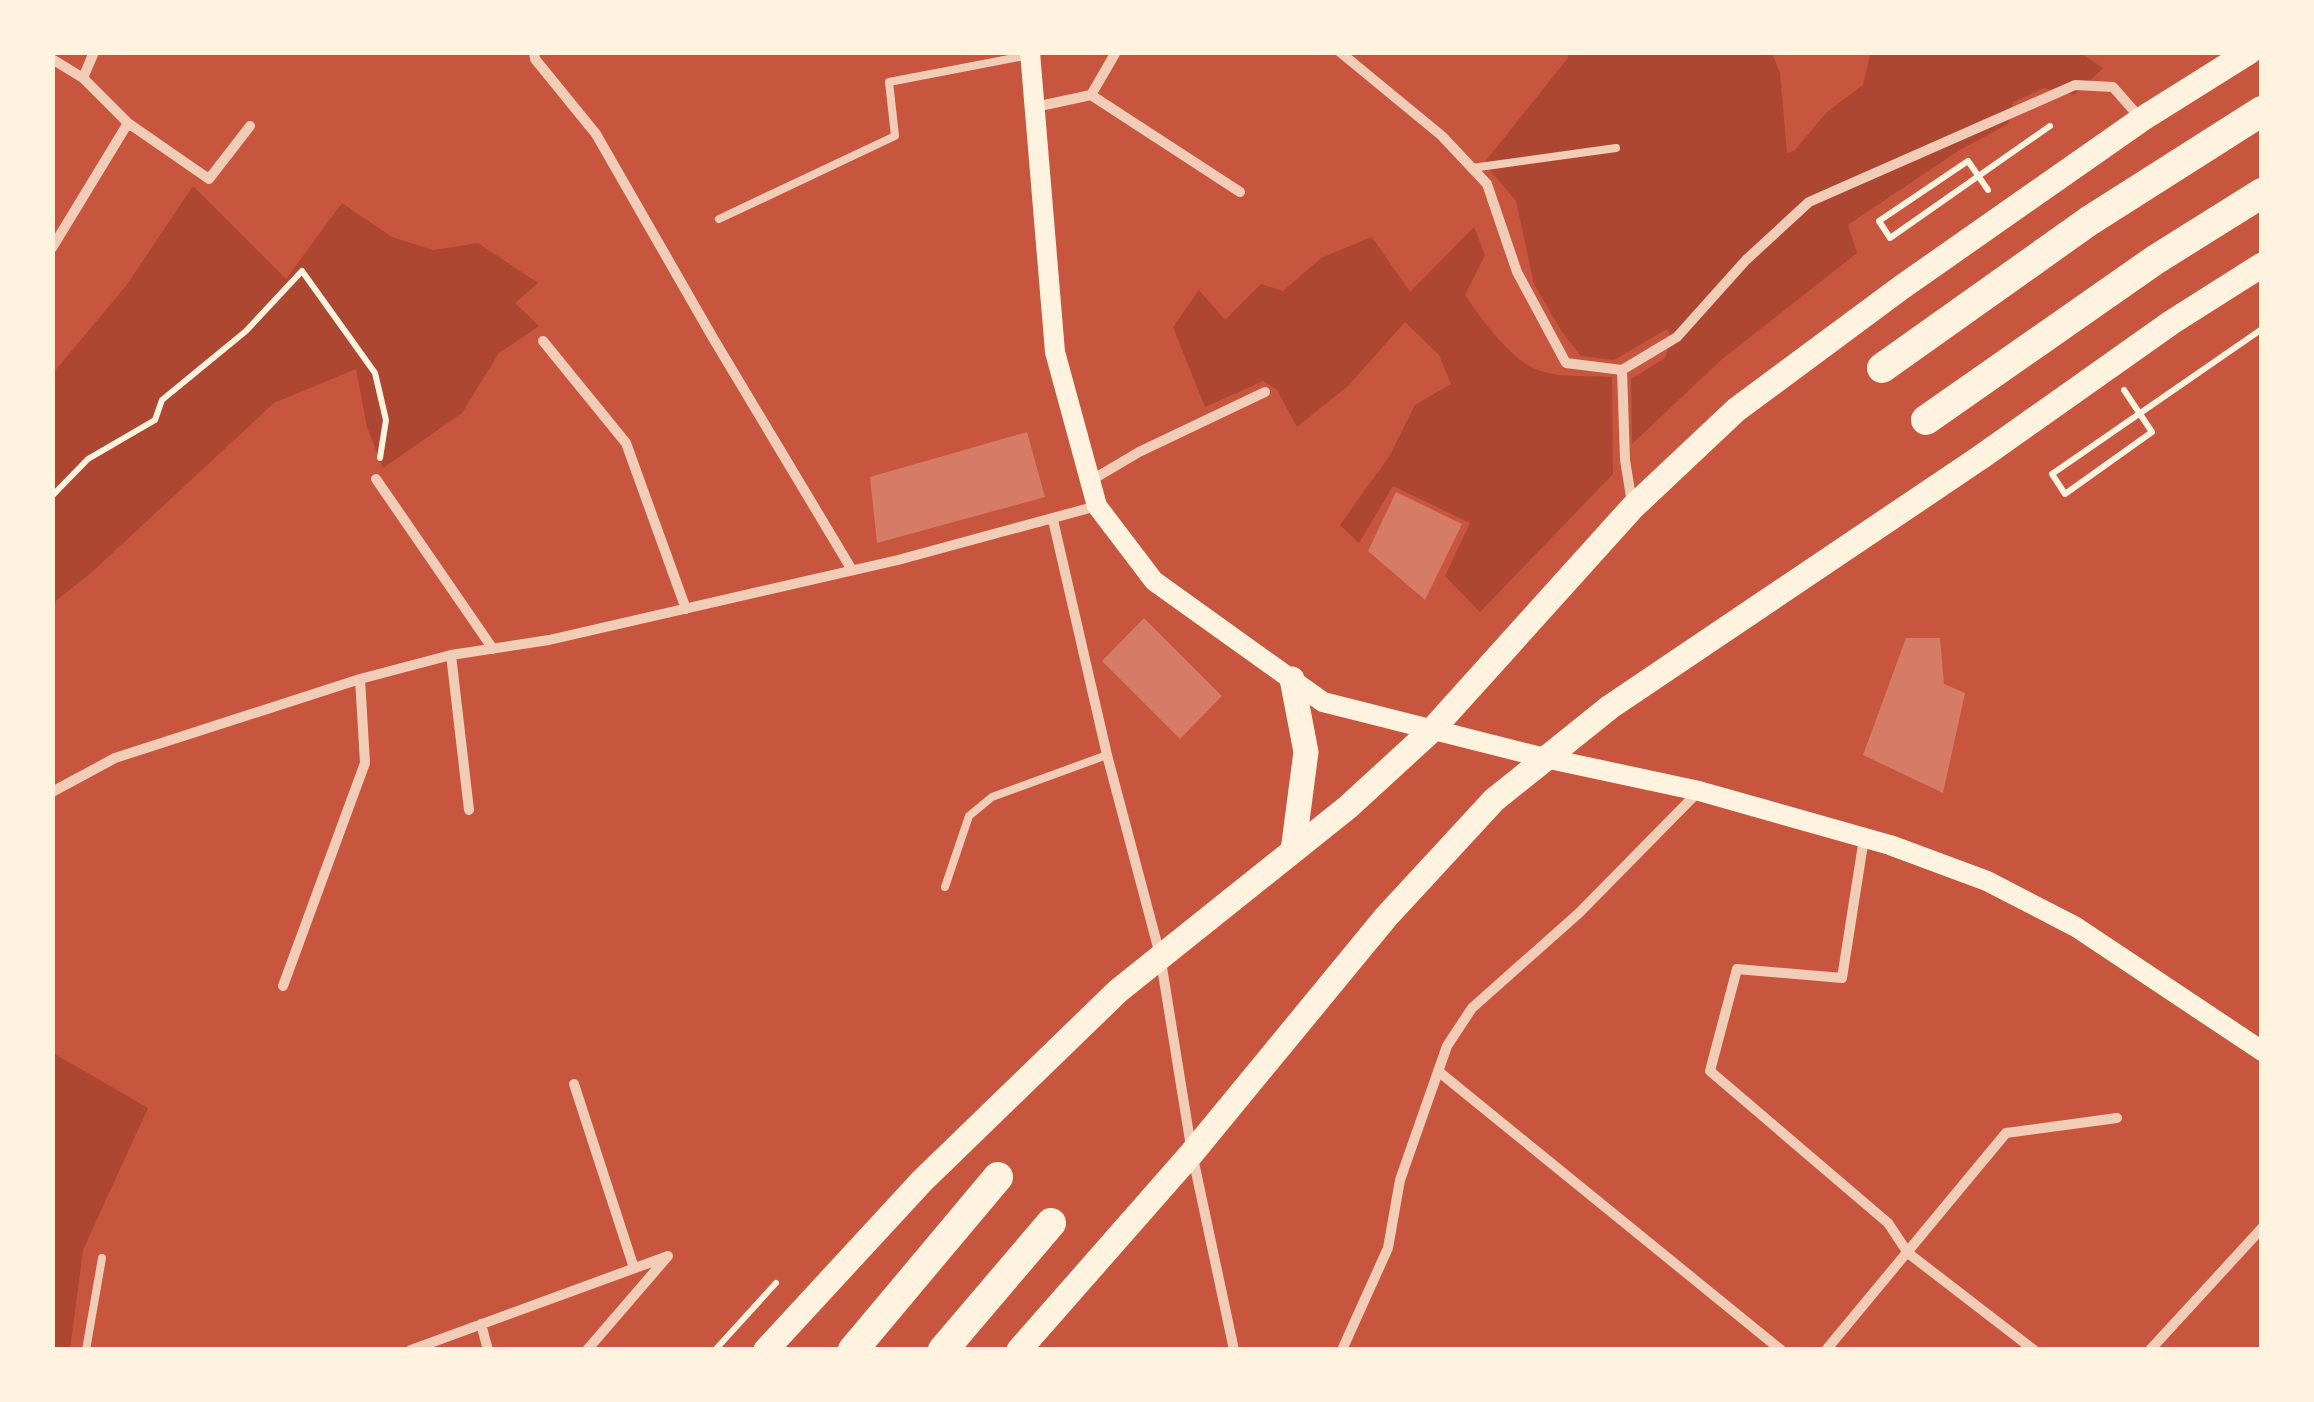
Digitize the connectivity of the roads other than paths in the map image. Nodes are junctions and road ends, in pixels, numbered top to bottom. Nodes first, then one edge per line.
1 (94, 52) edge
2 (534, 52) edge
3 (1116, 52) edge
4 (1340, 52) edge
5 (2248, 52) edge
6 (1030, 54) edge
7 (52, 59) edge
8 (83, 78) junction
9 (1091, 96) junction
10 (1035, 108) junction
11 (2262, 111) edge
12 (2142, 120) junction
13 (128, 124) junction
14 (250, 126) dead end
15 (1616, 148) dead end
16 (1472, 168) junction
17 (1240, 192) dead end
18 (2262, 193) edge
19 (719, 219) dead end
20 (52, 248) edge
21 (2262, 265) edge
22 (543, 341) dead end
23 (1882, 368) dead end
24 (1622, 370) junction
25 (1264, 392) dead end
26 (1926, 420) dead end
27 (376, 479) road end
28 (1089, 481) junction
29 (1096, 506) junction
30 (1632, 506) junction
31 (1053, 520) junction
32 (852, 570) junction
33 (686, 608) junction
34 (493, 649) junction
35 (451, 656) junction
36 (360, 679) junction
37 (1292, 680) junction
38 (1432, 730) junction
39 (1107, 755) junction
40 (1545, 758) junction
41 (1699, 791) junction
42 (52, 792) edge
43 (469, 810) dead end
44 (1864, 838) junction
45 (1293, 851) junction
46 (946, 887) dead end
47 (1160, 955) junction
48 (282, 986) dead end
49 (2262, 1051) edge
50 (1438, 1071) junction
51 (574, 1084) dead end
52 (2117, 1118) dead end
53 (1192, 1154) junction
54 (998, 1177) dead end
55 (1052, 1223) dead end
56 (2262, 1228) edge
57 (1908, 1253) junction
58 (102, 1258) dead end
59 (634, 1268) junction
60 (482, 1324) junction
61 (86, 1350) edge
62 (411, 1350) edge
63 (488, 1350) edge
64 (587, 1350) edge
65 (766, 1350) edge
66 (852, 1350) edge
67 (943, 1350) edge
68 (1019, 1350) edge
69 (1234, 1350) edge
70 (1342, 1350) edge
71 (1780, 1350) edge
72 (1826, 1350) edge
73 (2034, 1350) edge
74 (2150, 1350) edge

1 - 8 street
2 - 32 street
3 - 9 street
4 - 16 street
5 - 12 main road
6 - 10 main road
6 - 19 lane
7 - 8 street
8 - 13 street
9 - 10 street
9 - 17 street
10 - 28 main road
11 - 23 highway
12 - 24 street
12 - 30 main road
13 - 14 street
13 - 20 street
15 - 16 lane
16 - 24 street
18 - 26 highway
21 - 40 main road
22 - 33 street
24 - 30 street
25 - 28 street
27 - 34 street
28 - 29 main road
29 - 31 street
29 - 37 main road
30 - 38 main road
31 - 32 street
31 - 39 street
32 - 33 street
33 - 34 street
34 - 35 street
35 - 36 street
35 - 43 street
36 - 42 street
36 - 48 street
37 - 38 main road
37 - 45 main road
38 - 40 main road
38 - 45 main road
39 - 46 lane
39 - 47 street
40 - 41 main road
40 - 53 main road
41 - 44 main road
41 - 50 street
44 - 49 main road
44 - 57 street
45 - 47 main road
47 - 53 street
47 - 65 main road
50 - 70 street
50 - 71 street
51 - 59 street
52 - 57 street
53 - 68 main road
53 - 69 street
54 - 66 highway
55 - 67 highway
56 - 74 street
57 - 72 street
57 - 73 street
58 - 61 lane
59 - 60 street
59 - 64 street
60 - 62 street
60 - 63 street

